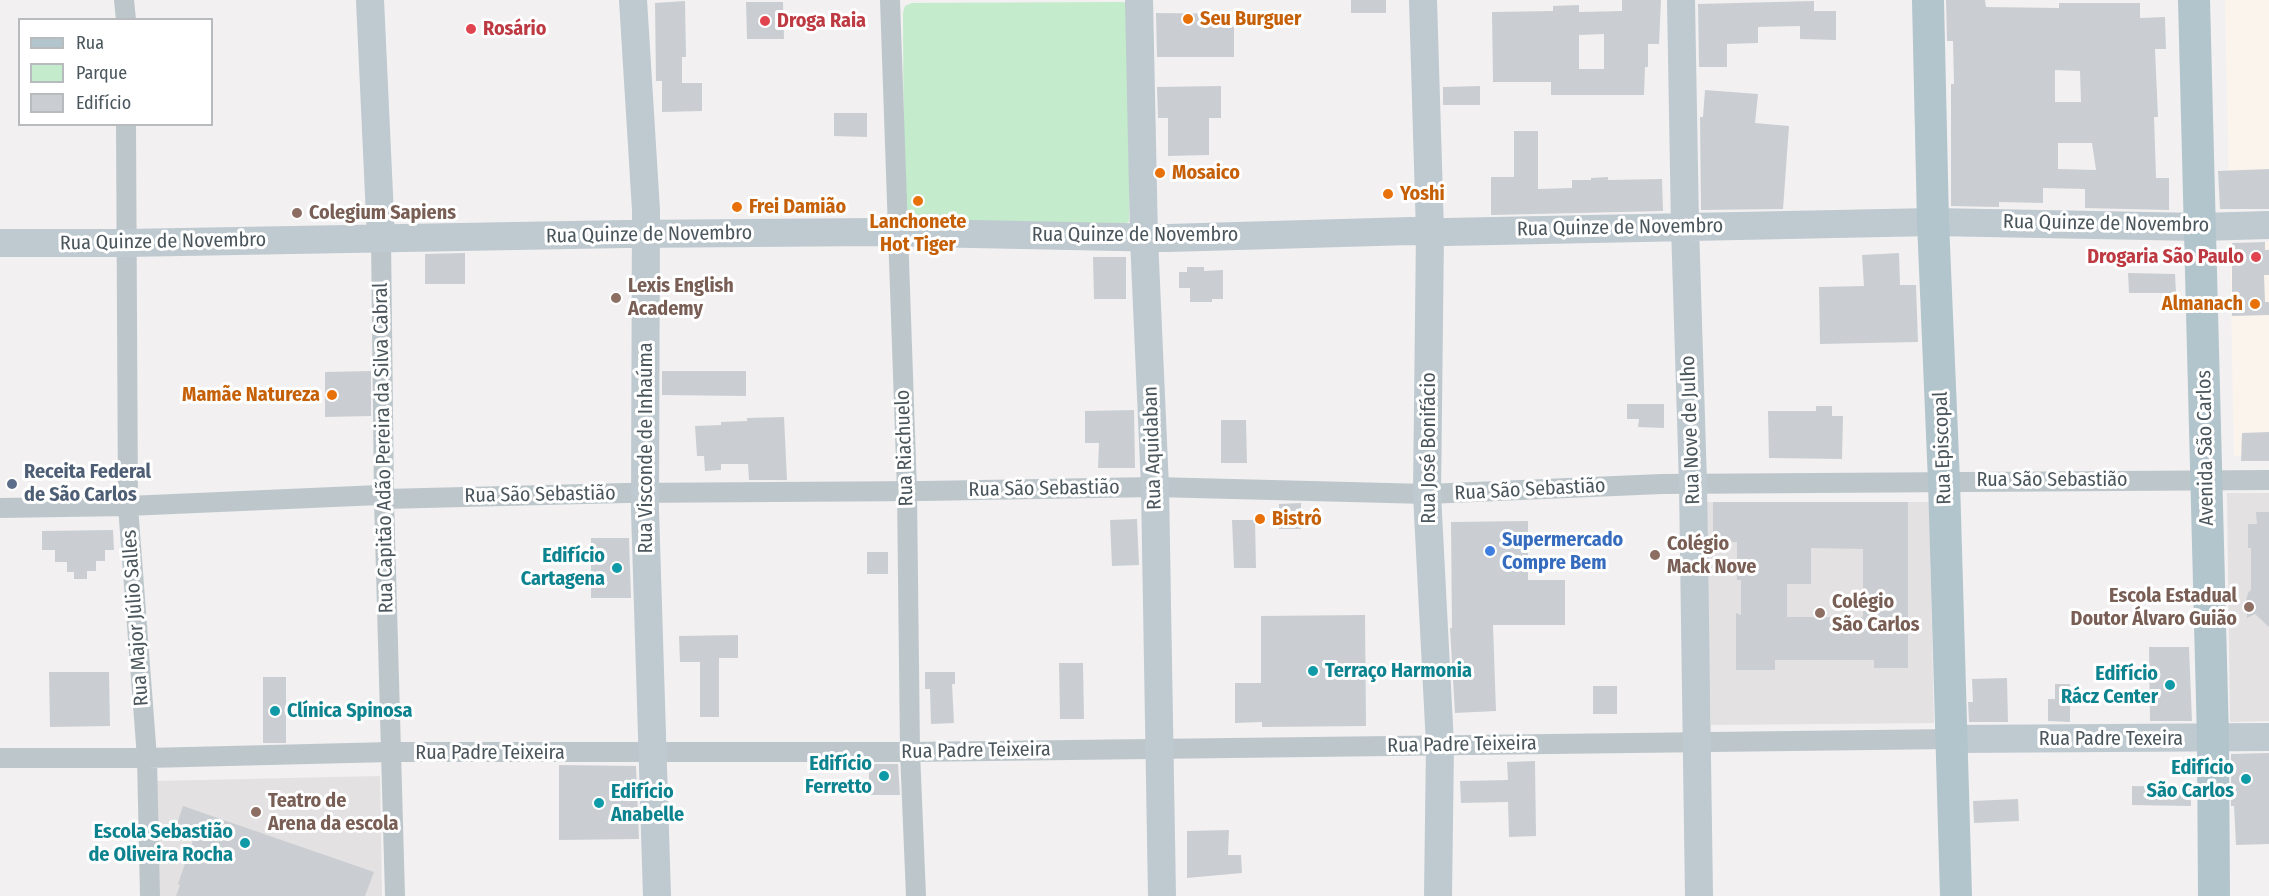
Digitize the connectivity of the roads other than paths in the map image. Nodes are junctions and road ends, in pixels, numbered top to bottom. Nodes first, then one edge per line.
1 (124, 0) edge
2 (370, 0) edge
3 (633, 0) edge
4 (890, 0) edge
5 (1139, 0) edge
6 (1423, 0) edge
7 (1681, 0) edge
8 (1928, 0) edge
9 (2194, 0) edge
10 (126, 18) edge
11 (126, 126) edge
12 (1933, 222) junction
13 (2269, 225) edge
14 (1685, 226) junction
15 (2200, 227) junction
16 (897, 232) junction
17 (1431, 232) junction
18 (646, 234) junction
19 (381, 238) junction
20 (1144, 238) junction
21 (0, 243) edge
22 (126, 243) junction
23 (2207, 480) junction
24 (2269, 480) edge
25 (1944, 481) junction
26 (1693, 483) junction
27 (1155, 487) junction
28 (907, 491) junction
29 (645, 492) junction
30 (1427, 494) junction
31 (384, 499) junction
32 (128, 506) junction
33 (0, 508) edge
34 (2269, 737) edge
35 (1952, 739) junction
36 (2213, 739) junction
37 (1697, 742) junction
38 (1440, 745) junction
39 (1159, 748) junction
40 (392, 752) junction
41 (910, 752) junction
42 (651, 753) junction
43 (0, 758) edge
44 (147, 758) junction
45 (150, 896) edge
46 (395, 896) edge
47 (657, 896) edge
48 (916, 896) edge
49 (1162, 896) edge
50 (1438, 896) edge
51 (1699, 896) edge
52 (1956, 896) edge
53 (2214, 896) edge

1 - 10 street
2 - 19 main road, Rua Capitão Adão Pereira da Silva Cabral
3 - 18 main road, Rua Visconde de Inhaúma
4 - 16 street, Rua Riachuelo
5 - 20 main road, Rua Aquidaban
6 - 17 main road, Rua José Bonifácio
7 - 14 main road, Rua Nove de Julho
8 - 12 main road, Rua Episcopal
9 - 15 main road, Avenida São Carlos
11 - 22 street, Rua Major Júlio Salles
12 - 14 main road, Rua Quinze de Novembro
12 - 15 main road, Rua Quinze de Novembro
12 - 25 main road, Rua Episcopal
13 - 15 main road, Rua Quinze de Novembro
14 - 17 main road, Rua Quinze de Novembro
14 - 26 main road, Rua Nove de Julho
15 - 23 main road, Avenida São Carlos
16 - 18 main road, Rua Quinze de Novembro
16 - 20 main road, Rua Quinze de Novembro
16 - 28 street, Rua Riachuelo
17 - 20 main road, Rua Quinze de Novembro
17 - 30 main road, Rua José Bonifácio
18 - 19 main road, Rua Quinze de Novembro
18 - 29 main road, Rua Visconde de Inhaúma
19 - 22 main road, Rua Quinze de Novembro
19 - 31 street, Rua Capitão Adão Pereira da Silva Cabral
20 - 27 main road, Rua Aquidaban
21 - 22 main road, Rua Quinze de Novembro
22 - 32 street, Rua Major Júlio Salles
23 - 24 street, Rua São Sebastião
23 - 25 street, Rua São Sebastião
23 - 36 main road, Avenida São Carlos
25 - 26 street, Rua São Sebastião
25 - 35 main road, Rua Episcopal
26 - 30 street, Rua São Sebastião
26 - 37 main road, Rua Nove de Julho
27 - 28 street, Rua São Sebastião
27 - 30 street, Rua São Sebastião
27 - 39 main road, Rua Aquidaban
28 - 29 street, Rua São Sebastião
28 - 41 street, Rua Riachuelo
29 - 31 street, Rua São Sebastião
29 - 42 main road, Rua Visconde de Inhaúma
30 - 38 main road, Rua José Bonifácio
31 - 32 street, Rua São Sebastião
31 - 40 street, Rua Capitão Adão Pereira da Silva Cabral
32 - 33 street, Rua São Sebastião
32 - 44 street, Rua Major Júlio Salles
34 - 36 main road, Rua Padre Texeira
35 - 36 main road, Rua Padre Texeira
35 - 37 street, Rua Padre Teixeira
35 - 52 main road, Rua Episcopal
36 - 53 main road, Avenida São Carlos
37 - 38 street, Rua Padre Teixeira
37 - 51 main road, Rua Nove de Julho
38 - 39 street, Rua Padre Teixeira
38 - 50 main road, Rua José Bonifácio
39 - 41 street, Rua Padre Teixeira
39 - 49 main road, Rua Aquidaban
40 - 42 street, Rua Padre Teixeira
40 - 44 street, Rua Padre Teixeira
40 - 46 street, Rua Capitão Adão Pereira da Silva Cabral
41 - 42 street, Rua Padre Teixeira
41 - 48 street, Rua Riachuelo
42 - 47 main road, Rua Visconde de Inhaúma
43 - 44 street, Rua Padre Teixeira
44 - 45 street, Rua Major Júlio Salles

